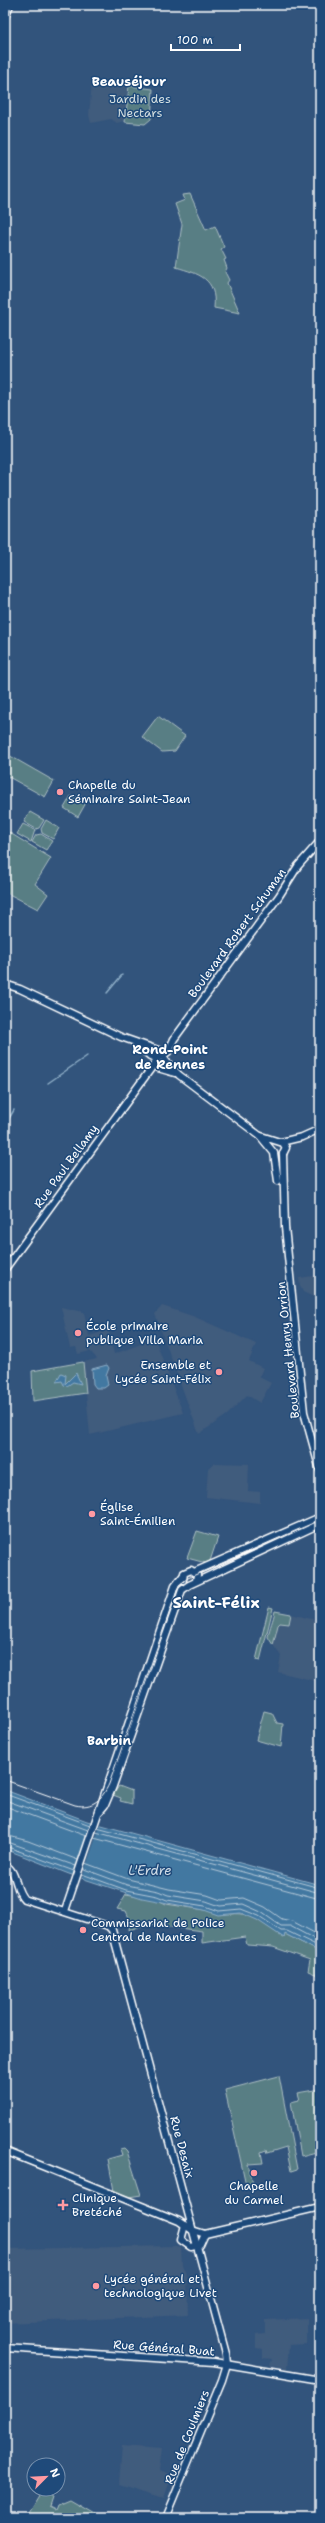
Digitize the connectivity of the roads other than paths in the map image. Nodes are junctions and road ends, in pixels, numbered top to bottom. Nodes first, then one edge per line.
1 (10, 5) edge
2 (5, 17) edge
3 (320, 841) edge
4 (5, 979) edge
5 (5, 984) edge
6 (20, 989) junction
7 (135, 1043) junction
8 (161, 1054) junction
9 (154, 1060) junction
10 (161, 1068) junction
11 (179, 1075) junction
12 (144, 1076) junction
13 (320, 1129) edge
14 (260, 1136) junction
15 (302, 1137) junction
16 (279, 1142) junction
17 (284, 1151) junction
18 (274, 1152) junction
19 (285, 1226) junction
20 (5, 1268) edge
21 (320, 1470) edge
22 (320, 1517) edge
23 (320, 1524) edge
24 (194, 1572) junction
25 (182, 1578) junction
26 (196, 1581) junction
27 (189, 1585) junction
28 (99, 1814) junction
29 (5, 1865) edge
30 (65, 1910) junction
31 (5, 2151) edge
32 (320, 2207) edge
33 (185, 2225) junction
34 (192, 2230) junction
35 (205, 2234) junction
36 (196, 2246) junction
37 (5, 2348) edge
38 (227, 2364) junction
39 (320, 2380) edge
40 (165, 2518) edge

1 - 2 street
3 - 8 street, Boulevard Robert Schuman
4 - 6 street
5 - 6 street
6 - 7 street
7 - 8 street
7 - 9 street
8 - 9 street
8 - 10 street
8 - 11 street
9 - 10 street
9 - 12 street, Rue Paul Bellamy
10 - 11 street
10 - 12 street, Rue Paul Bellamy
11 - 14 street
12 - 20 street, Rue Paul Bellamy
13 - 15 street
14 - 16 street
14 - 18 street
15 - 16 street
15 - 17 street
16 - 17 street
16 - 18 street
17 - 18 street
17 - 19 street, Boulevard Henry Orrion
18 - 19 street, Boulevard Henry Orrion
19 - 21 street, Boulevard Henry Orrion
22 - 24 street
23 - 26 street
24 - 25 street
24 - 26 street
25 - 27 street
25 - 28 street
26 - 27 street
27 - 28 street
28 - 30 street
29 - 30 street
30 - 34 street, Rue Desaix
31 - 33 street
32 - 35 street
33 - 34 street
33 - 36 street
34 - 35 street
34 - 36 street, Rue Desaix
35 - 36 street
36 - 38 street, Rue Desaix
37 - 38 street, Rue Général Buat
38 - 39 street, Rue Général Buat
38 - 40 street, Rue de Coulmiers

